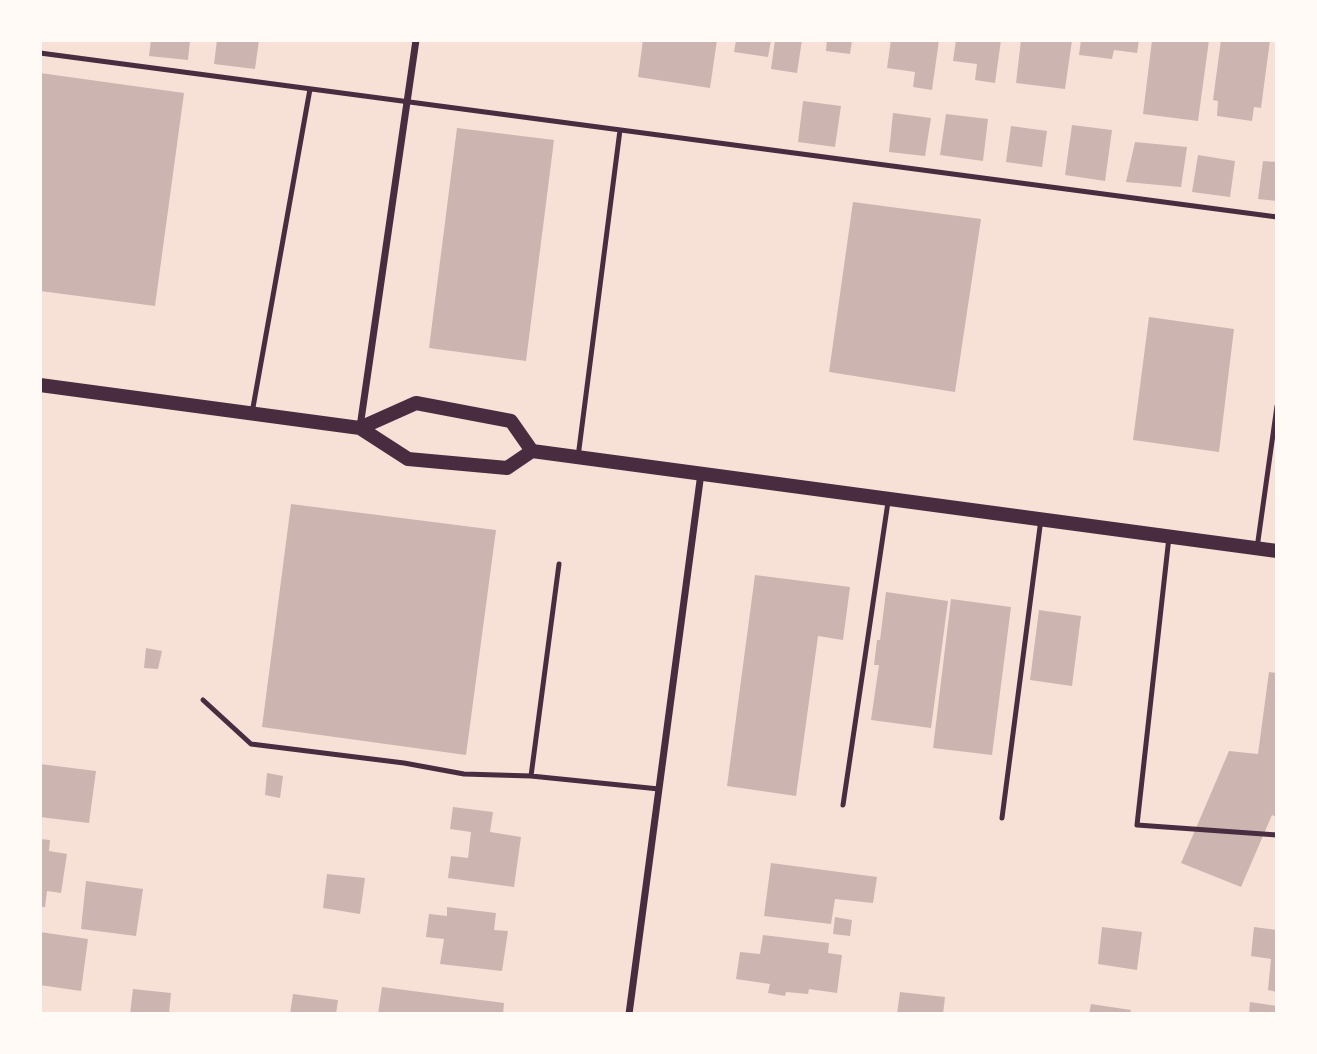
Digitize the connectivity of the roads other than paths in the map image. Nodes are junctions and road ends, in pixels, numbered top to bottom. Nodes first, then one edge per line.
1 (415, 40) edge
2 (40, 53) edge
3 (310, 89) junction
4 (407, 101) junction
5 (620, 130) junction
6 (1277, 217) edge
7 (40, 385) edge
8 (1277, 405) edge
9 (252, 413) junction
10 (360, 428) junction
11 (532, 451) junction
12 (578, 457) junction
13 (701, 474) junction
14 (888, 499) junction
15 (1041, 519) junction
16 (1169, 537) junction
17 (1257, 549) junction
18 (1277, 551) edge
19 (559, 564) dead end
20 (204, 700) dead end
21 (531, 776) junction
22 (659, 789) junction
23 (843, 805) dead end
24 (1002, 818) dead end
25 (1277, 835) edge
26 (629, 1014) edge

1 - 4 street
2 - 3 lane
3 - 4 lane
3 - 9 lane
4 - 5 lane
4 - 10 street
5 - 6 lane
5 - 12 lane
7 - 9 main road
8 - 17 lane
9 - 10 main road
10 - 11 main road
10 - 11 main road
11 - 12 main road
12 - 13 main road
13 - 14 main road
13 - 22 street
14 - 15 main road
14 - 23 lane
15 - 16 main road
15 - 24 lane
16 - 17 main road
16 - 25 lane
17 - 18 main road
19 - 21 lane
20 - 21 lane
21 - 22 lane
22 - 26 street

